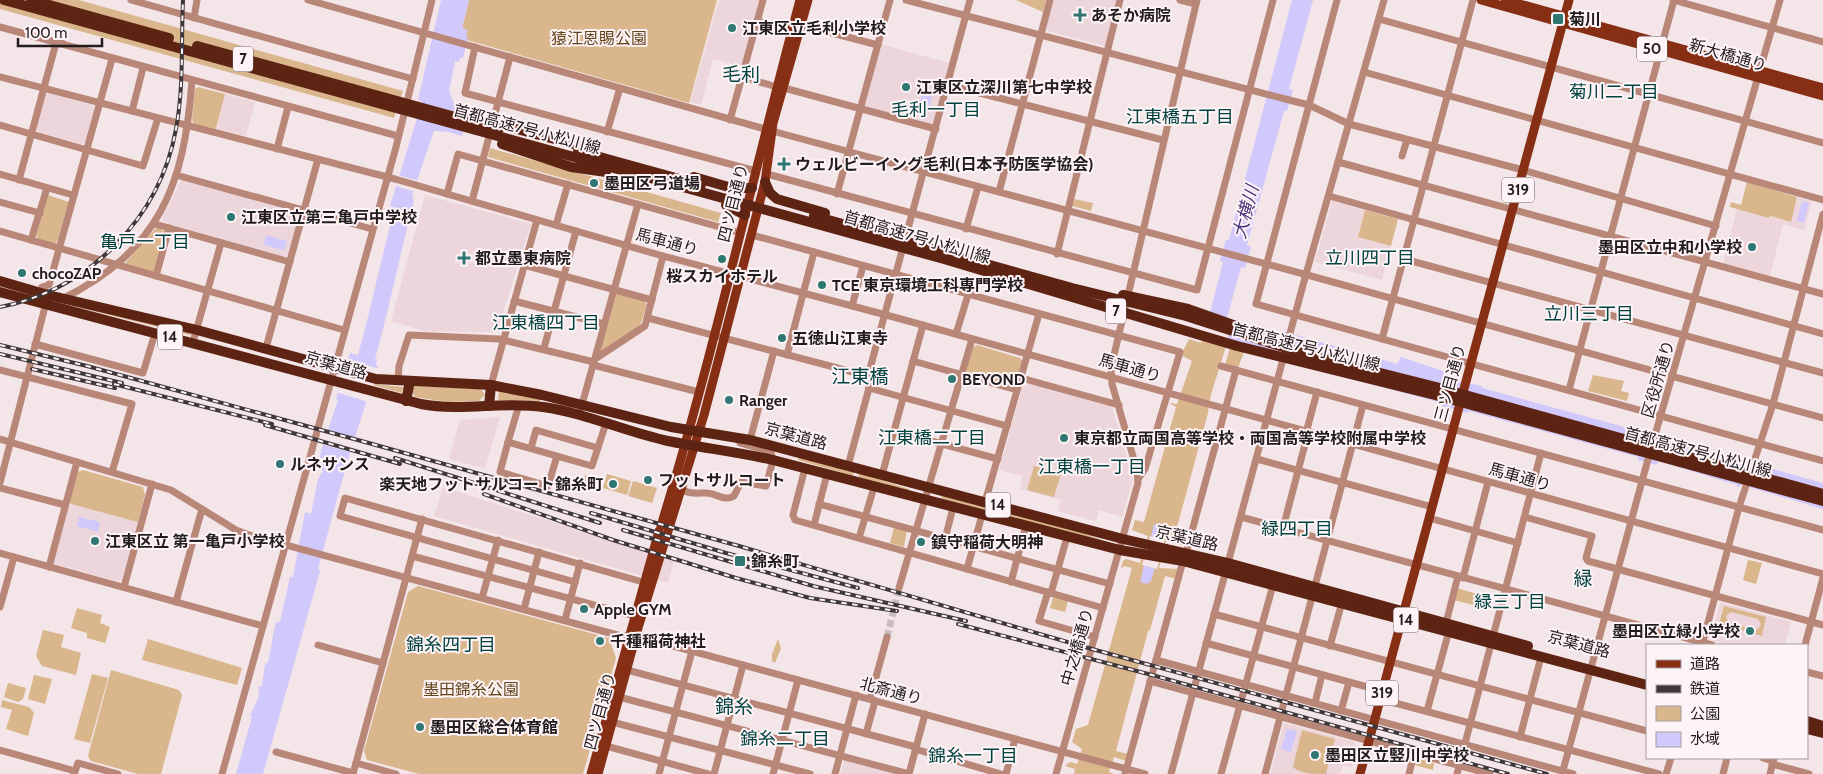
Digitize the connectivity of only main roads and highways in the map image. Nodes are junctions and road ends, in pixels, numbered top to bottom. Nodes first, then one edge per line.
1 (4, 0) edge
2 (31, 0) edge
3 (800, 0) edge
4 (808, 0) edge
5 (1481, 0) edge
6 (1505, 0) edge
7 (1569, 0) edge
8 (1563, 19) junction
9 (1760, 75) junction
10 (780, 87) junction
11 (1823, 88) edge
12 (1823, 96) edge
13 (411, 114) junction
14 (456, 118) junction
15 (769, 130) junction
16 (671, 171) junction
17 (766, 178) junction
18 (752, 188) junction
19 (762, 195) junction
20 (777, 199) junction
21 (752, 211) junction
22 (0, 281) edge
23 (1058, 283) junction
24 (1036, 286) junction
25 (1072, 288) junction
26 (0, 292) edge
27 (1305, 354) junction
28 (410, 380) junction
29 (491, 384) junction
30 (406, 401) junction
31 (489, 406) junction
32 (694, 431) junction
33 (688, 447) junction
34 (1823, 494) edge
35 (1823, 501) edge
36 (1143, 549) junction
37 (1227, 568) junction
38 (648, 583) junction
39 (1314, 591) junction
40 (1403, 615) junction
41 (632, 636) junction
42 (1492, 639) junction
43 (1592, 667) junction
44 (1646, 678) edge
45 (1646, 685) edge
46 (1808, 721) edge
47 (1823, 726) edge
48 (1808, 729) edge
49 (1823, 733) edge
50 (591, 774) edge
51 (598, 774) edge
52 (1360, 774) edge

1 - 13 highway, 首都高速7号小松川線 / 7
2 - 14 highway, 首都高速7号小松川線 / 7
3 - 10 main road, 四ツ目通り
4 - 10 main road, 四ツ目通り
5 - 8 main road, 新大橋通り / 50
6 - 8 main road, 新大橋通り / 50
7 - 8 main road, 三ツ目通り / 319
8 - 9 main road, 新大橋通り / 50
8 - 40 main road, 三ツ目通り / 319
9 - 11 main road, 新大橋通り / 50
9 - 12 main road, 新大橋通り / 50
10 - 15 main road, 四ツ目通り
13 - 21 highway
13 - 24 highway, 首都高速7号小松川線 / 7
14 - 16 highway
14 - 23 highway, 首都高速7号小松川線 / 7
15 - 17 main road, 四ツ目通り
15 - 18 main road, 四ツ目通り
16 - 18 highway
16 - 21 highway
17 - 19 main road, 四ツ目通り
17 - 20 highway
18 - 21 main road, 四ツ目通り
19 - 20 highway
19 - 21 main road, 四ツ目通り
20 - 23 highway
21 - 24 highway
21 - 32 main road, 四ツ目通り
21 - 32 main road, 四ツ目通り
22 - 28 highway, 京葉道路 / 14
23 - 25 highway, 首都高速7号小松川線 / 7
24 - 35 highway, 首都高速7号小松川線 / 7
25 - 27 highway
25 - 27 highway
26 - 30 highway, 京葉道路 / 14
27 - 34 highway, 首都高速7号小松川線
28 - 29 highway, 京葉道路 / 14
28 - 30 highway
29 - 31 highway
29 - 32 highway, 京葉道路 / 14
30 - 31 highway, 京葉道路 / 14
31 - 33 highway, 京葉道路 / 14
32 - 33 main road
32 - 36 highway, 京葉道路 / 14
33 - 36 highway, 京葉道路 / 14
33 - 38 main road, 四ツ目通り
33 - 38 main road, 四ツ目通り
36 - 37 highway, 京葉道路 / 14
37 - 39 highway, 京葉道路 / 14
37 - 39 highway, 京葉道路 / 14
38 - 41 main road, 四ツ目通り
38 - 41 main road, 四ツ目通り
39 - 40 highway, 京葉道路 / 14
39 - 40 highway, 京葉道路 / 14
40 - 42 highway, 京葉道路 / 14
40 - 52 main road, 三ツ目通り / 319
41 - 50 main road, 四ツ目通り
41 - 51 main road, 四ツ目通り
42 - 43 highway, 京葉道路 / 14
42 - 43 highway, 京葉道路 / 14
43 - 44 highway, 京葉道路 / 14
43 - 45 highway, 京葉道路 / 14
46 - 47 highway
48 - 49 highway

